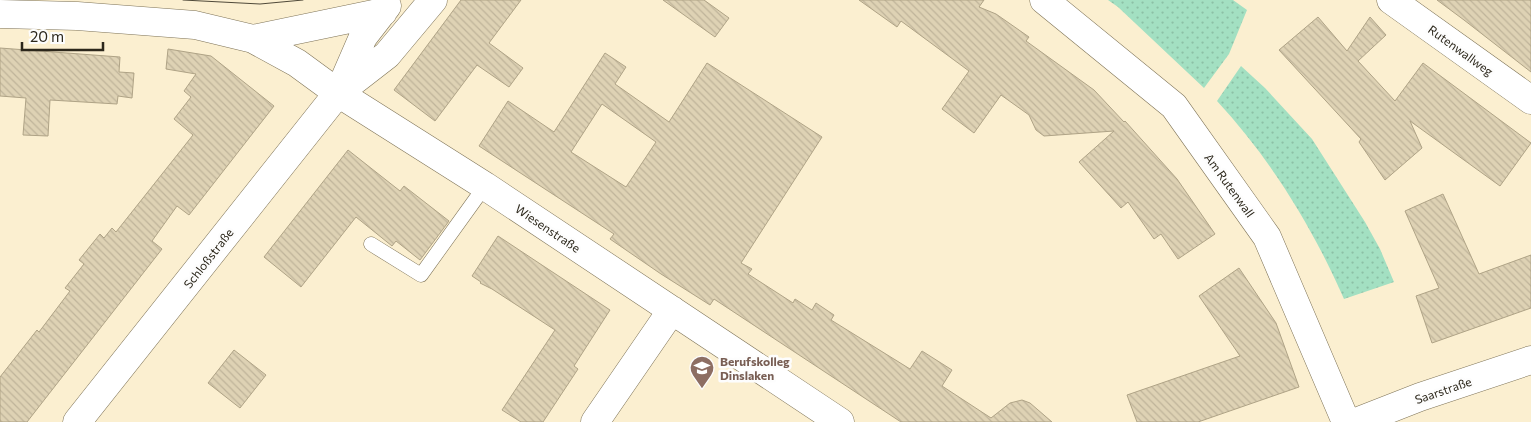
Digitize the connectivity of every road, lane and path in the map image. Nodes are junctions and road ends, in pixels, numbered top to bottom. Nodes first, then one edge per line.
1 (433, 0) edge
2 (1044, 0) edge
3 (1391, 0) edge
4 (0, 3) edge
5 (387, 6) edge
6 (0, 14) edge
7 (77, 16) junction
8 (253, 39) junction
9 (338, 93) junction
10 (1531, 100) edge
11 (485, 186) junction
12 (372, 244) dead end
13 (672, 310) junction
14 (1531, 360) edge
15 (77, 422) edge
16 (595, 422) edge
17 (840, 422) edge
18 (1346, 422) edge
19 (1356, 422) edge

1 - 9 street
2 - 18 street, Am Rutenwall
3 - 10 street, Rutenwallweg
4 - 7 street, Wiesenstraße
5 - 8 street, Wiesenstraße
5 - 9 street
6 - 7 street, Wiesenstraße
7 - 8 street, Wiesenstraße
8 - 9 street, Wiesenstraße
9 - 11 street, Wiesenstraße
9 - 15 street, Schloßstraße
11 - 12 lane
11 - 13 street, Wiesenstraße
13 - 16 street
13 - 17 street, Wiesenstraße
14 - 19 street, Saarstraße

